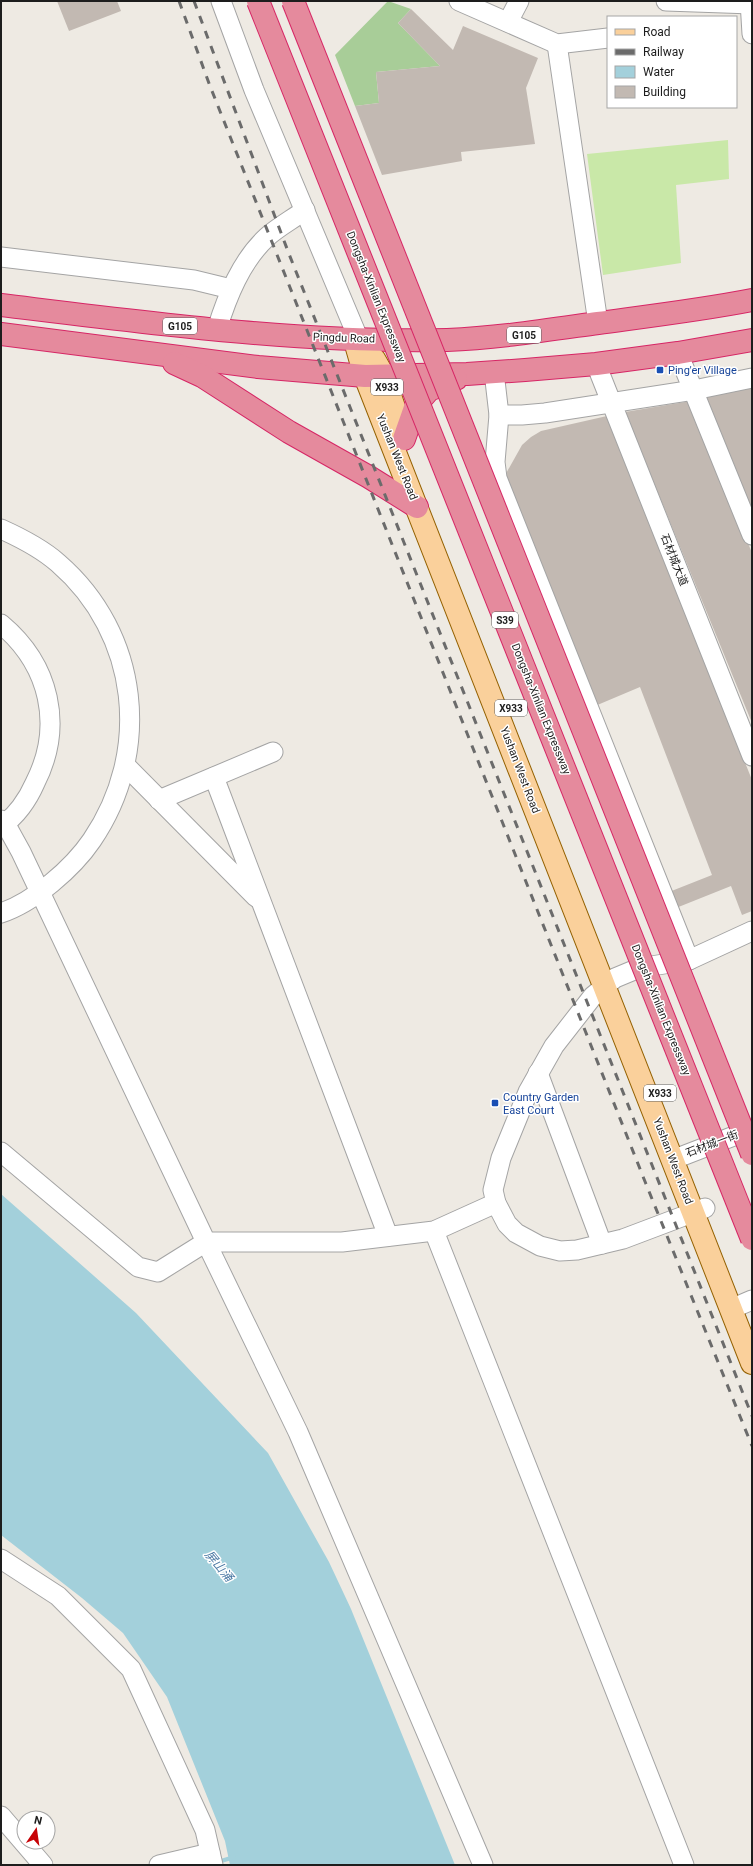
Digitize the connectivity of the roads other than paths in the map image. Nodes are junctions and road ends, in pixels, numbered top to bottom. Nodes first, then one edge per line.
1 (221, 1) edge
2 (258, 1) edge
3 (293, 1) edge
4 (519, 1) edge
5 (666, 1) edge
6 (470, 3) edge
7 (749, 15) edge
8 (508, 22) junction
9 (607, 38) edge
10 (557, 44) junction
11 (305, 210) junction
12 (1, 257) edge
13 (231, 288) junction
14 (752, 300) edge
15 (1, 304) edge
16 (598, 323) junction
17 (217, 329) junction
18 (1, 334) edge
19 (359, 340) junction
20 (752, 340) edge
21 (678, 353) junction
22 (155, 354) junction
23 (596, 364) junction
24 (494, 372) junction
25 (466, 374) junction
26 (374, 376) junction
27 (752, 378) edge
28 (694, 390) junction
29 (611, 403) junction
30 (499, 415) junction
31 (404, 439) junction
32 (417, 507) junction
33 (1, 529) edge
34 (752, 535) edge
35 (1, 624) edge
36 (748, 736) edge
37 (273, 752) dead end
38 (752, 756) edge
39 (126, 766) junction
40 (214, 777) junction
41 (158, 800) junction
42 (2, 823) edge
43 (40, 892) junction
44 (262, 902) junction
45 (1, 912) edge
46 (752, 931) edge
47 (689, 960) junction
48 (610, 982) junction
49 (538, 1074) junction
50 (752, 1129) edge
51 (1, 1152) edge
52 (752, 1154) edge
53 (678, 1157) junction
54 (496, 1203) junction
55 (699, 1210) junction
56 (434, 1231) junction
57 (388, 1236) junction
58 (752, 1238) edge
59 (206, 1242) junction
60 (602, 1244) junction
61 (742, 1304) edge
62 (752, 1327) edge
63 (752, 1363) edge
64 (1, 1560) edge
65 (1, 1816) edge
66 (212, 1859) edge
67 (43, 1865) edge
68 (159, 1865) edge
69 (483, 1865) edge
70 (684, 1865) edge

1 - 11 street
2 - 58 highway, Dongsha-Xinlian Expressway / S39, bridge
3 - 52 highway, bridge
4 - 8 street
5 - 7 street
6 - 8 street
8 - 10 street
9 - 10 street
10 - 16 street
11 - 13 street
11 - 19 street
12 - 13 street
13 - 17 street
14 - 16 highway, Pingdu Road / G105
15 - 17 highway, Pingdu Road / G105
16 - 19 highway, Pingdu Road / G105
17 - 19 highway, Pingdu Road / G105
18 - 22 highway
19 - 26 main road, Yushan West Road / X933
20 - 21 highway
21 - 23 highway
21 - 28 street
22 - 26 highway
22 - 32 highway
23 - 24 highway
23 - 29 street, 石材城大道
24 - 25 highway
24 - 30 street
25 - 26 highway
25 - 31 highway
26 - 31 main road, Yushan West Road / X933
26 - 32 main road, Yushan West Road / X933
27 - 28 street
28 - 29 street
28 - 34 street
29 - 30 street
29 - 36 street, 石材城大道
30 - 47 street
31 - 48 main road, Yushan West Road / X933
32 - 48 main road, Yushan West Road / X933
33 - 39 street
35 - 42 street
36 - 38 street, 石材城大道
37 - 40 street
39 - 41 street
39 - 43 street
40 - 41 street
40 - 44 street
41 - 44 street
42 - 43 street
43 - 45 street
43 - 59 street
44 - 57 street
46 - 47 street
47 - 48 street
48 - 49 street
48 - 53 main road, Yushan West Road / X933
49 - 54 street
49 - 60 street
50 - 53 street, 石材城一街
51 - 59 street
53 - 55 main road, Yushan West Road / X933
54 - 56 street
54 - 60 street
55 - 60 street
55 - 61 main road, Yushan West Road / X933
56 - 57 street
56 - 70 street
57 - 59 street
59 - 69 street
61 - 62 main road, Yushan West Road / X933
61 - 63 main road, Yushan West Road / X933
64 - 66 street
65 - 67 street
66 - 68 street

